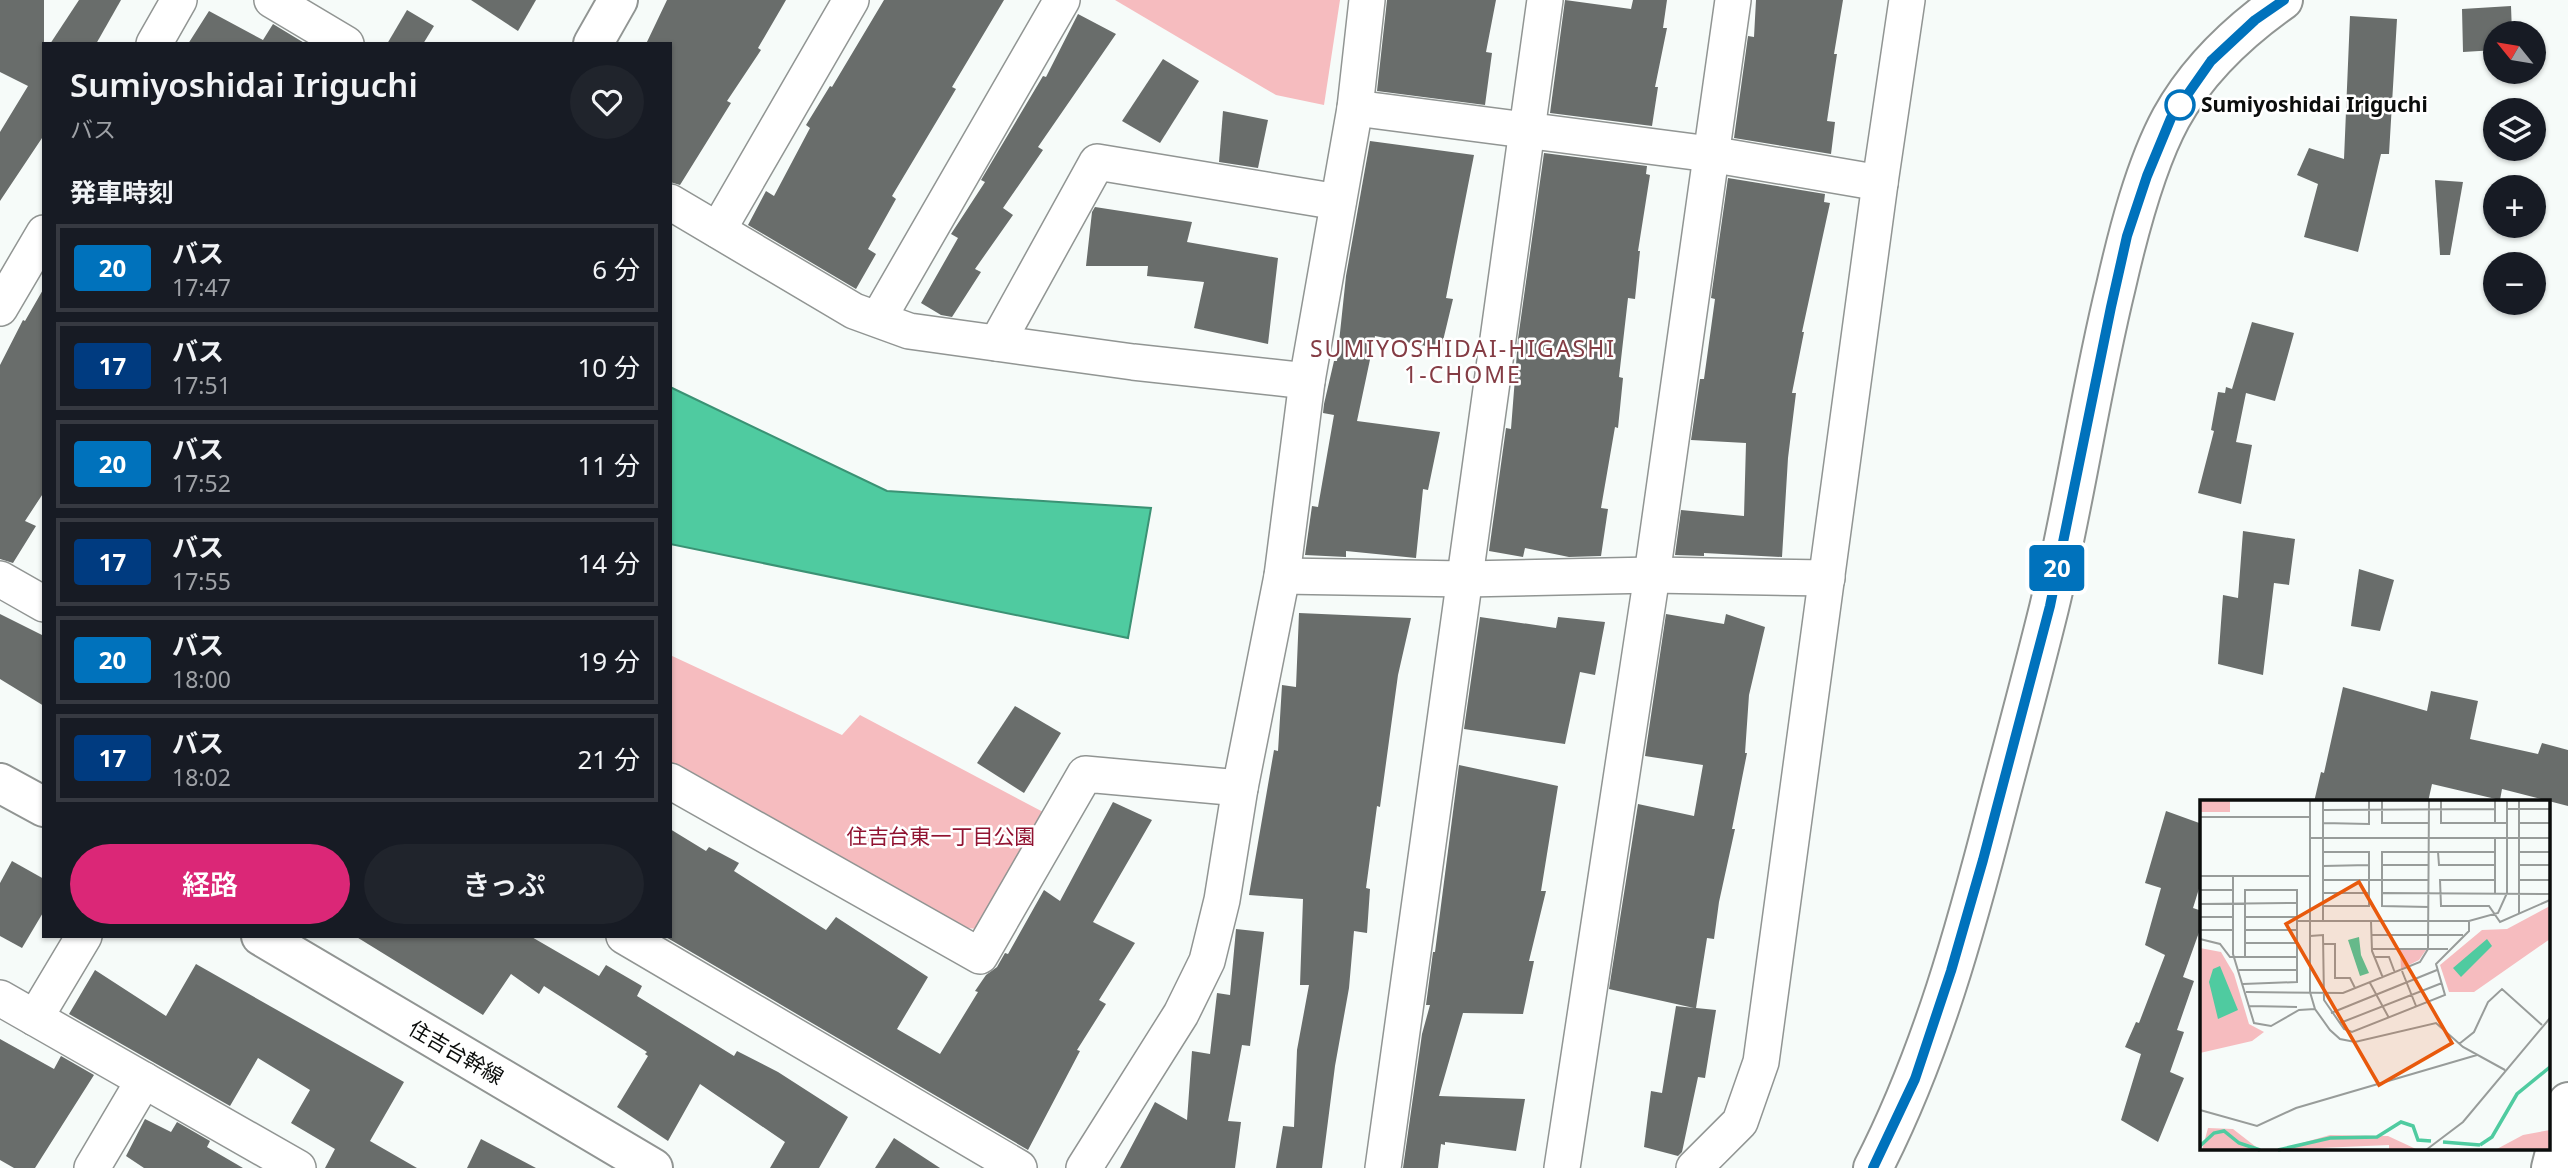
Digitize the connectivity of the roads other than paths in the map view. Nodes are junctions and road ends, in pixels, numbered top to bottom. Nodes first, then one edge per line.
1 (179, 0) edge
2 (272, 0) edge
3 (618, 0) edge
4 (851, 0) edge
5 (1062, 0) edge
6 (1367, 0) edge
7 (1545, 0) edge
8 (1733, 0) edge
9 (1907, 0) edge
10 (2283, 0) edge
11 (155, 42) edge
12 (343, 42) edge
13 (594, 42) edge
14 (1355, 108) junction
15 (1527, 130) junction
16 (1710, 154) junction
17 (1880, 183) junction
18 (1338, 202) junction
19 (672, 203) edge
20 (718, 230) junction
21 (42, 236) edge
22 (0, 308) edge
23 (878, 319) junction
24 (997, 343) junction
25 (1307, 381) junction
26 (1651, 575) junction
27 (1282, 576) junction
28 (1827, 578) junction
29 (0, 579) edge
30 (1466, 579) junction
31 (41, 596) edge
32 (0, 782) edge
33 (672, 782) edge
34 (1240, 789) junction
35 (42, 806) edge
36 (83, 938) edge
37 (268, 938) edge
38 (627, 938) edge
39 (305, 948) edge
40 (0, 998) edge
41 (35, 1018) junction
42 (144, 1080) junction
43 (2568, 1102) edge
44 (92, 1168) edge
45 (298, 1168) edge
46 (653, 1168) edge
47 (1019, 1168) edge
48 (1084, 1168) edge
49 (1383, 1168) edge
50 (1562, 1168) edge
51 (1694, 1168) edge
52 (1873, 1168) edge
53 (2551, 1168) edge

1 - 11 street
2 - 12 street
3 - 13 street
4 - 20 street
5 - 23 street
6 - 14 street
7 - 15 street
8 - 16 street
9 - 17 street
10 - 52 street
14 - 15 street
14 - 18 street
15 - 16 street
15 - 30 street
16 - 17 street
16 - 26 street
17 - 28 street
18 - 24 street
18 - 25 street
19 - 20 street
20 - 23 street
21 - 22 street
23 - 24 street
24 - 25 street
25 - 27 street
26 - 28 street
26 - 30 street
26 - 50 street
27 - 30 street
27 - 34 street
28 - 51 street
29 - 31 street
30 - 49 street
32 - 35 street
33 - 34 street
34 - 48 street
36 - 41 street
37 - 39 street, 住吉台幹線
38 - 47 street
39 - 46 street, 住吉台幹線
40 - 41 street
41 - 42 street
42 - 44 street
42 - 45 street
43 - 53 street

